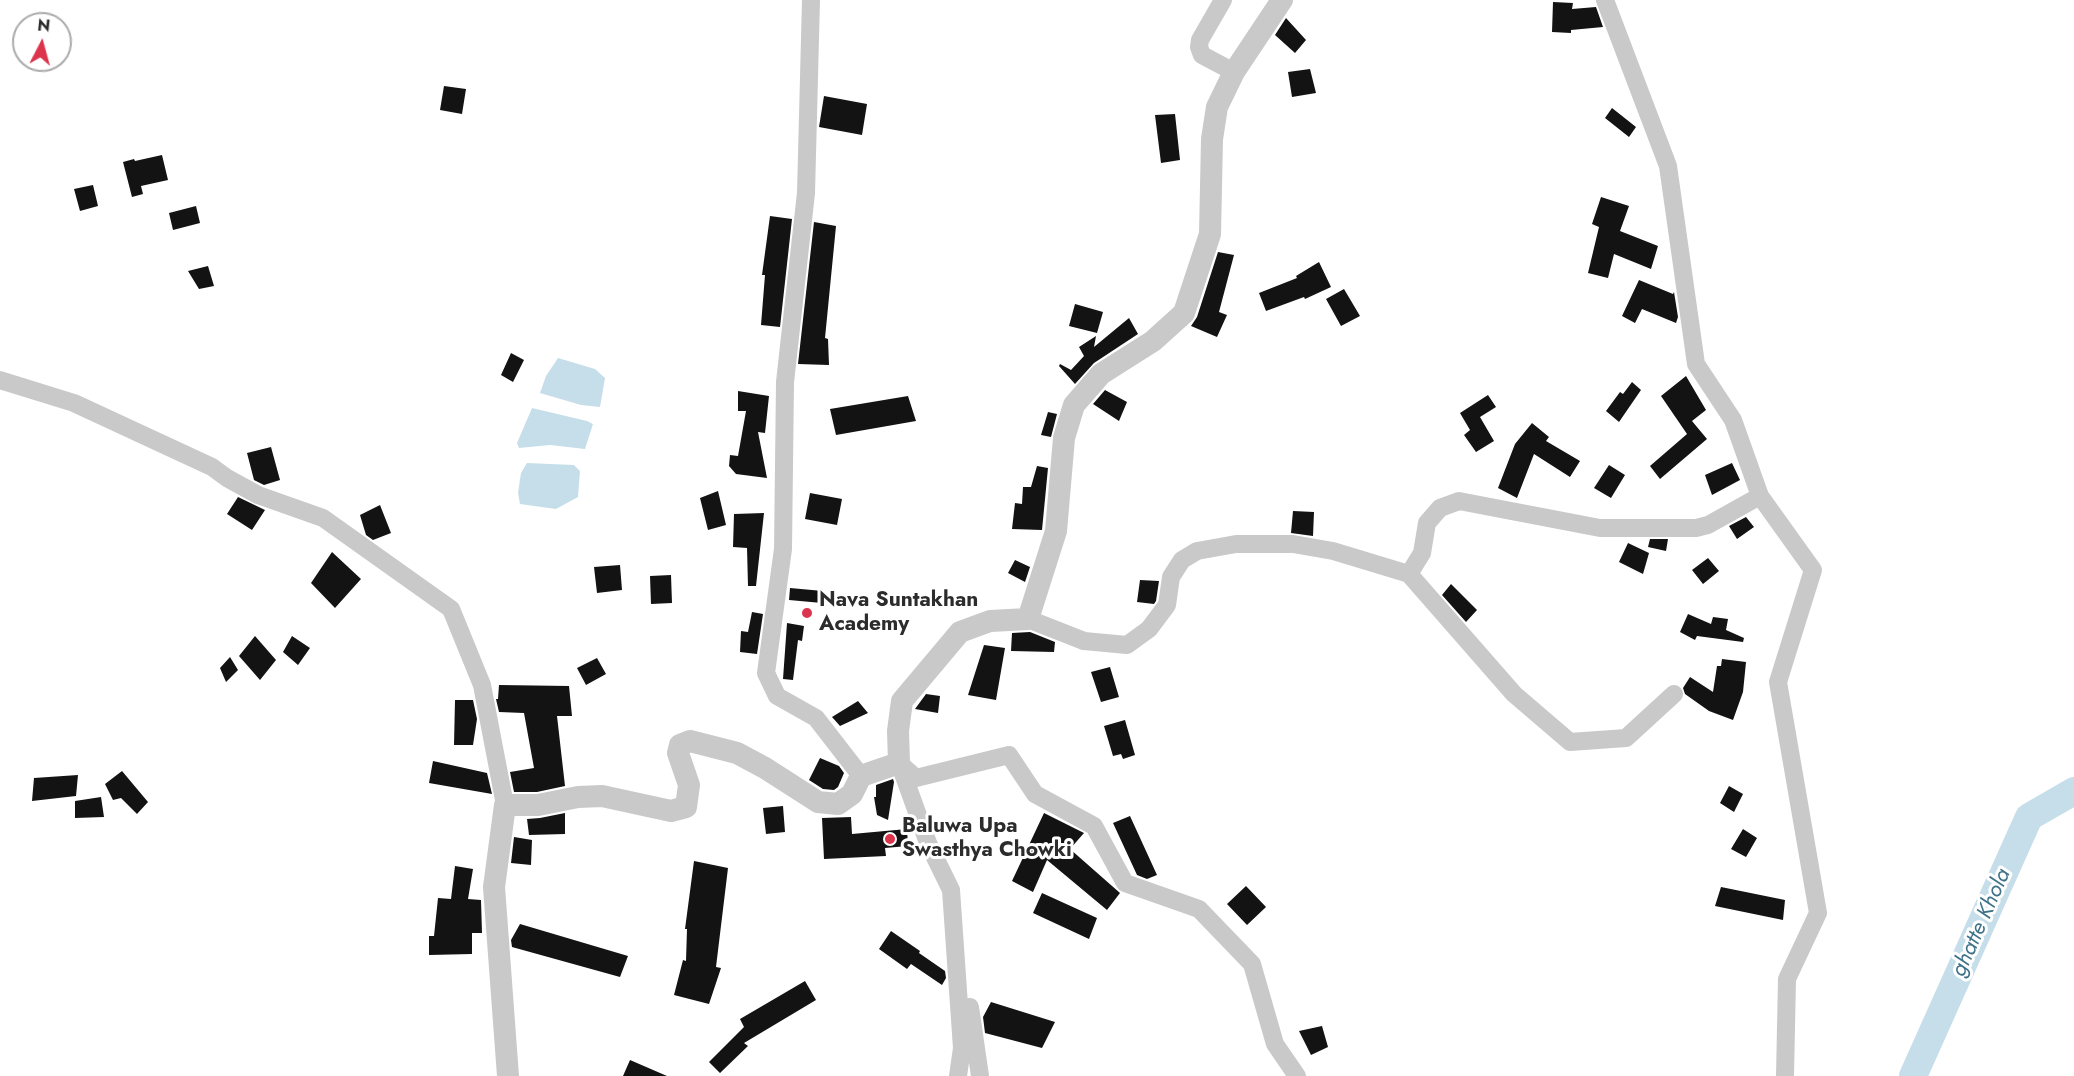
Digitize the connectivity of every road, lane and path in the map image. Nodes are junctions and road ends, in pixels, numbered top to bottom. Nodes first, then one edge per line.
1 (811, 0) edge
2 (1223, 0) edge
3 (1282, 0) edge
4 (1605, 0) edge
5 (1234, 72) junction
6 (0, 380) edge
7 (1760, 496) junction
8 (1409, 574) junction
9 (1028, 619) junction
10 (1674, 694) dead end
11 (898, 763) junction
12 (861, 776) junction
13 (505, 805) junction
14 (956, 963) junction
15 (508, 1076) edge
16 (958, 1076) edge
17 (980, 1076) edge
18 (1297, 1076) edge
19 (1785, 1076) edge

1 - 12 street
2 - 5 street
3 - 5 street
4 - 7 street
5 - 9 street
6 - 13 street
7 - 8 street
7 - 19 street
8 - 9 street
8 - 10 street
9 - 11 street
11 - 12 street
11 - 14 street
11 - 18 street
12 - 13 street
13 - 15 street
14 - 16 street
14 - 17 street

